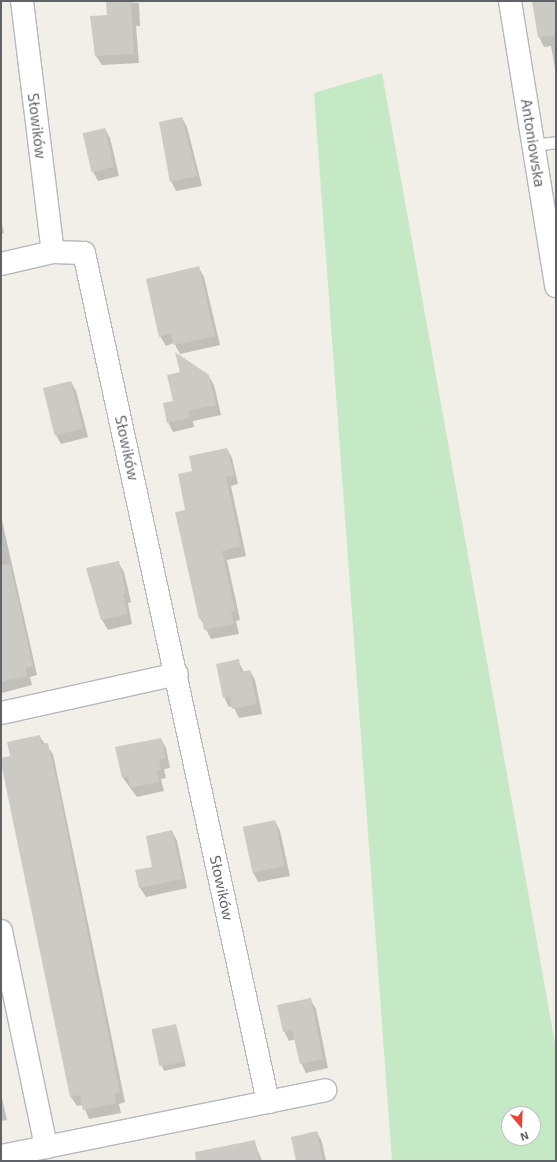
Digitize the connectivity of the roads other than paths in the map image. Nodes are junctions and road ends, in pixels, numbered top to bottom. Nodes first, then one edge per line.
1 (22, 1) edge
2 (510, 1) edge
3 (556, 142) edge
4 (533, 145) junction
5 (53, 252) junction
6 (1, 264) edge
7 (555, 275) edge
8 (177, 674) junction
9 (1, 713) edge
10 (1, 931) edge
11 (326, 1090) dead end
12 (268, 1102) junction
13 (46, 1147) junction
14 (1, 1156) edge

1 - 5 street, Słowików
2 - 4 street, Antoniowska
3 - 4 lane
4 - 7 street, Antoniowska
5 - 6 street, Słowików
5 - 8 street, Słowików
8 - 9 street
8 - 12 street, Słowików
10 - 13 street
11 - 12 street
12 - 13 street
13 - 14 street

